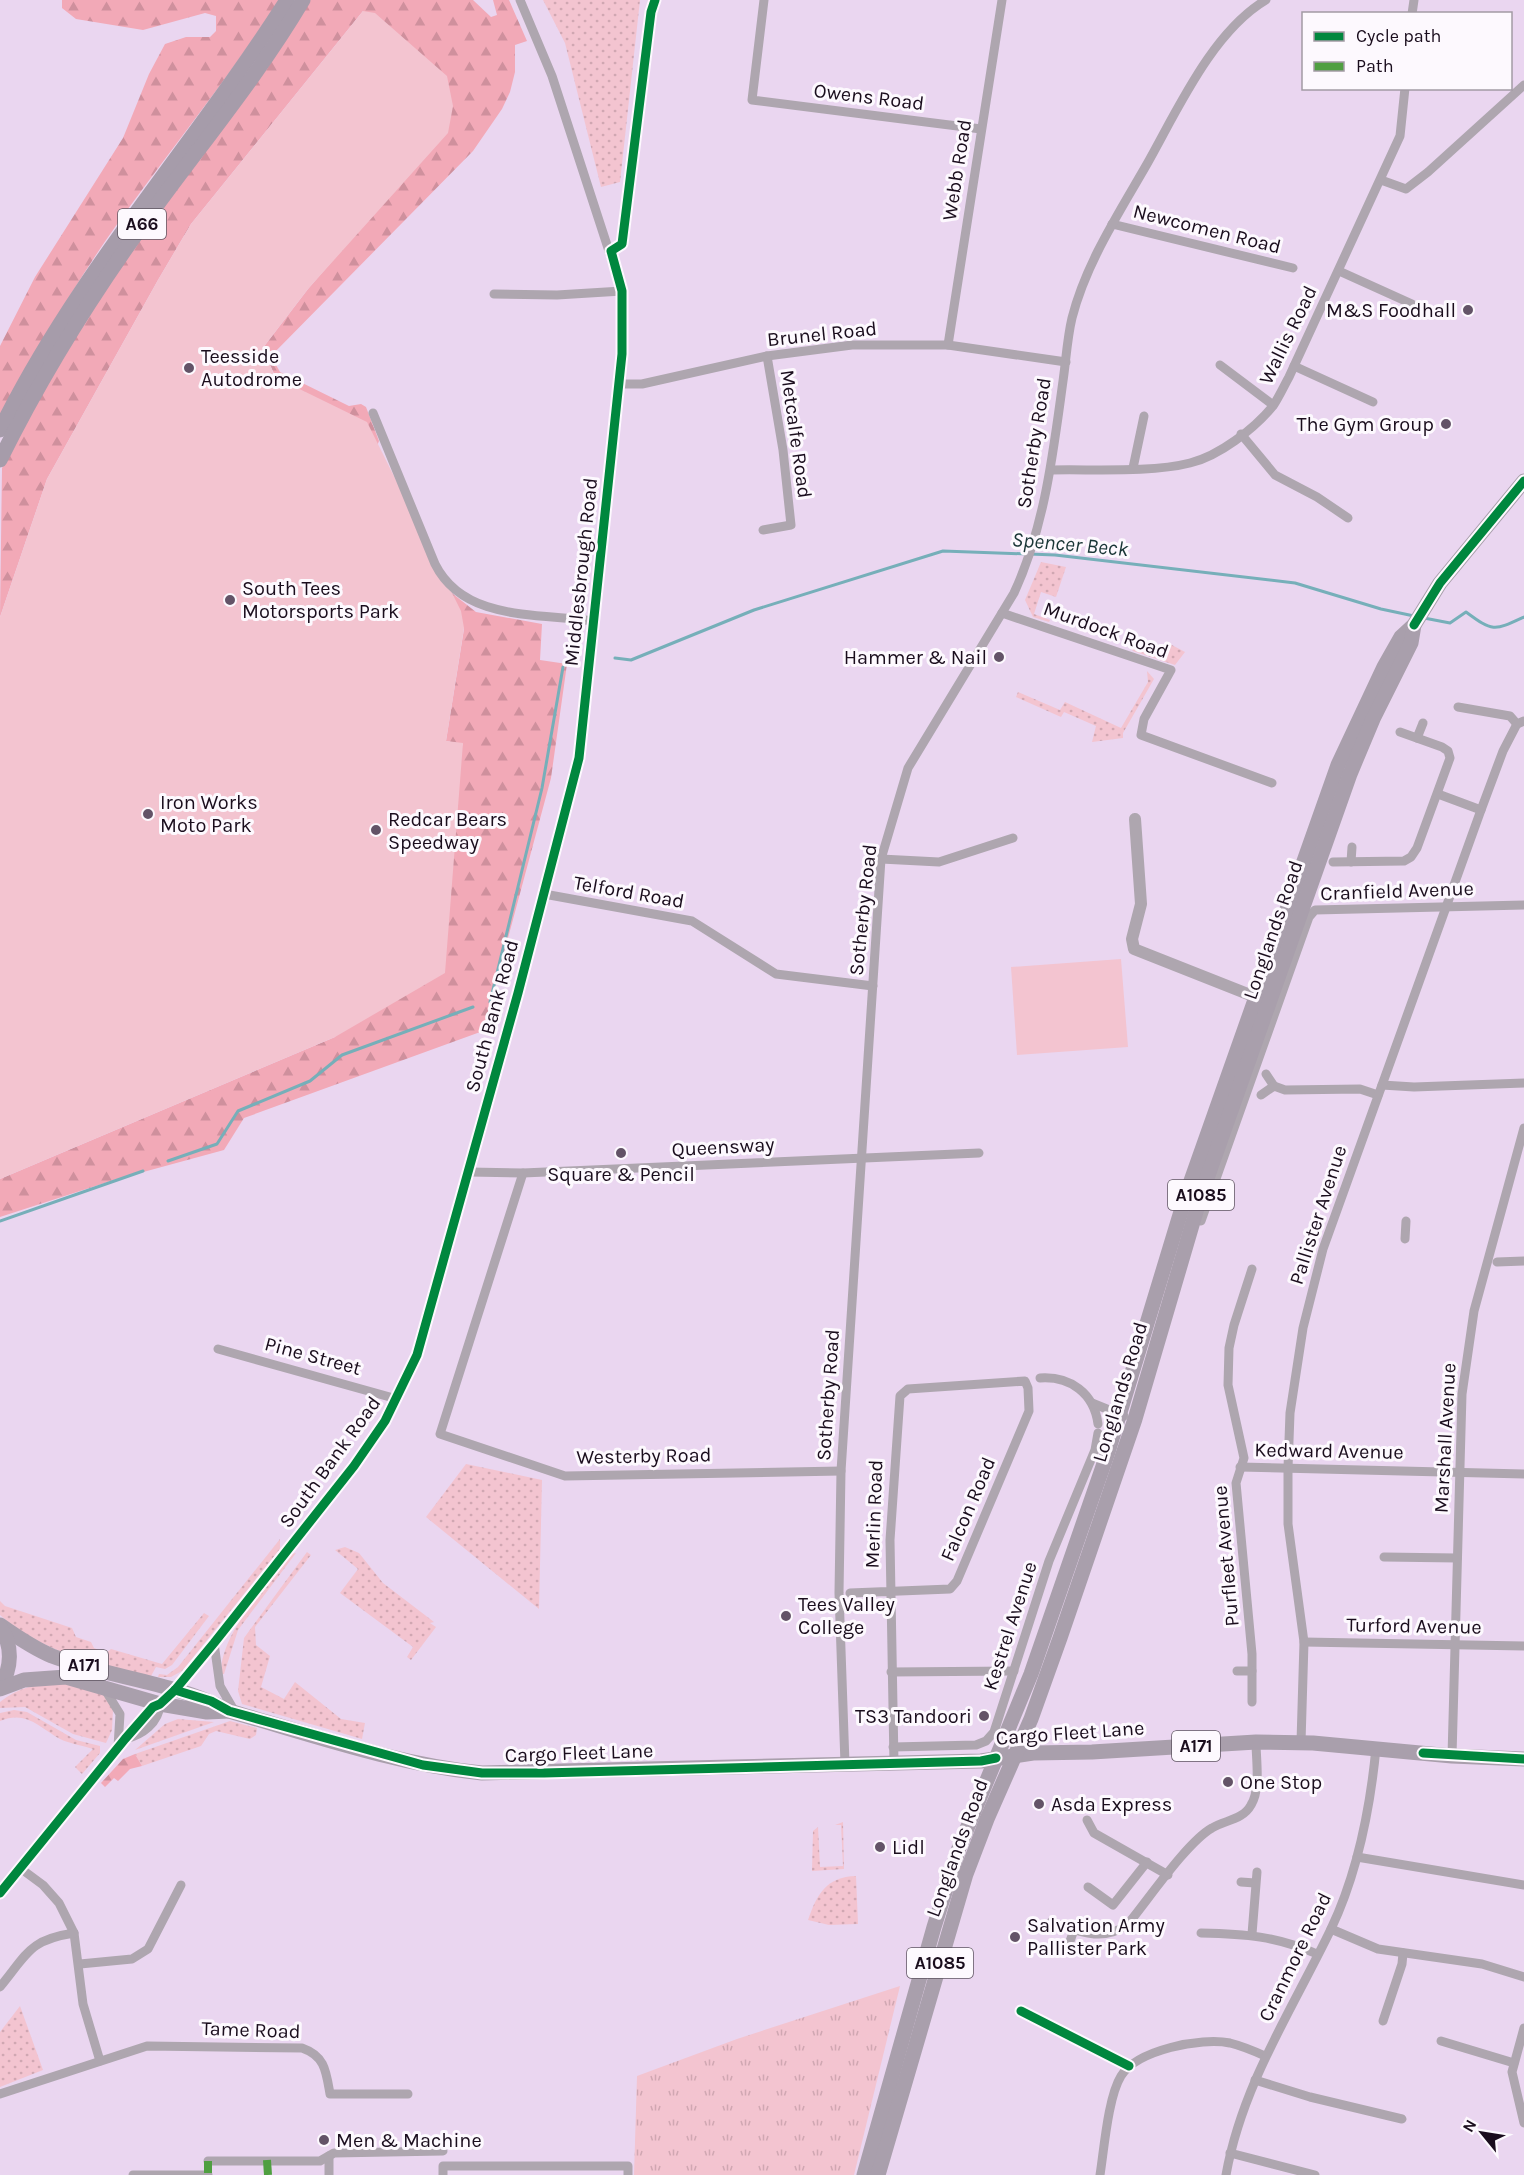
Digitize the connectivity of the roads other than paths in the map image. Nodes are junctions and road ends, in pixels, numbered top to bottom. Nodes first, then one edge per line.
1 (287, 0) edge
2 (303, 0) edge
3 (520, 0) edge
4 (654, 0) edge
5 (765, 0) edge
6 (1002, 0) edge
7 (1266, 0) edge
8 (1253, 3) edge
9 (1524, 85) edge
10 (1405, 90) edge
11 (981, 129) junction
12 (1381, 180) junction
13 (1112, 224) junction
14 (610, 251) junction
15 (1293, 268) dead end
16 (1339, 271) junction
17 (622, 291) junction
18 (494, 294) dead end
19 (1412, 304) dead end
20 (948, 345) junction
21 (767, 356) junction
22 (1066, 362) junction
23 (1220, 365) dead end
24 (1294, 366) junction
25 (619, 384) junction
26 (1373, 402) dead end
27 (1273, 405) junction
28 (373, 413) dead end
29 (1144, 416) dead end
30 (0, 430) edge
31 (1241, 435) junction
32 (0, 460) edge
33 (1133, 468) junction
34 (1051, 470) junction
35 (1524, 481) edge
36 (1348, 518) dead end
37 (763, 530) dead end
38 (1002, 613) junction
39 (1417, 619) junction
40 (594, 621) junction
41 (1458, 707) dead end
42 (1423, 723) dead end
43 (1520, 723) edge
44 (1400, 732) dead end
45 (1418, 738) junction
46 (1272, 783) dead end
47 (1438, 794) junction
48 (1481, 810) junction
49 (1135, 819) dead end
50 (1012, 838) dead end
51 (1352, 848) dead end
52 (881, 859) junction
53 (1333, 862) dead end
54 (1351, 862) junction
55 (544, 894) junction
56 (1524, 904) edge
57 (1446, 907) junction
58 (873, 986) junction
59 (1263, 1000) junction
60 (1266, 1074) dead end
61 (1524, 1083) edge
62 (1382, 1085) junction
63 (1274, 1086) junction
64 (1261, 1095) dead end
65 (1378, 1095) junction
66 (1524, 1128) edge
67 (979, 1153) dead end
68 (863, 1158) junction
69 (469, 1172) junction
70 (523, 1173) junction
71 (1201, 1221) dead end
72 (1406, 1221) dead end
73 (1405, 1239) dead end
74 (1524, 1261) edge
75 (1497, 1262) dead end
76 (1252, 1269) dead end
77 (218, 1349) dead end
78 (1040, 1378) dead end
79 (1024, 1381) joint
80 (397, 1399) junction
81 (1091, 1403) junction
82 (1114, 1413) junction
83 (1135, 1419) junction
84 (1240, 1467) junction
85 (1288, 1468) junction
86 (841, 1471) junction
87 (1460, 1472) junction
88 (1524, 1474) edge
89 (1384, 1557) dead end
90 (1457, 1558) junction
91 (890, 1591) junction
92 (850, 1593) dead end
93 (0, 1626) edge
94 (1304, 1642) junction
95 (214, 1643) junction
96 (1456, 1643) junction
97 (1524, 1646) edge
98 (1014, 1671) junction
99 (1237, 1671) dead end
100 (1252, 1671) junction
101 (891, 1672) junction
102 (101, 1686) junction
103 (0, 1688) edge
104 (175, 1690) junction
105 (1252, 1702) dead end
106 (160, 1704) junction
107 (232, 1712) junction
108 (1256, 1742) junction
109 (1301, 1742) junction
110 (1376, 1748) junction
111 (118, 1750) junction
112 (894, 1755) junction
113 (1015, 1755) junction
114 (1452, 1756) junction
115 (996, 1758) junction
116 (1524, 1759) edge
117 (845, 1764) junction
118 (1088, 1820) dead end
119 (1357, 1857) junction
120 (1147, 1862) junction
121 (20, 1868) junction
122 (1257, 1872) dead end
123 (1168, 1875) junction
124 (1240, 1882) dead end
125 (1255, 1883) junction
126 (181, 1885) dead end
127 (1524, 1885) edge
128 (1088, 1887) dead end
129 (0, 1893) edge
130 (1051, 1922) dead end
131 (1074, 1929) junction
132 (1331, 1929) junction
133 (74, 1933) junction
134 (1201, 1934) dead end
135 (1252, 1934) junction
136 (1069, 1944) dead end
137 (1403, 1953) junction
138 (1317, 1954) junction
139 (80, 1964) junction
140 (1524, 1977) edge
141 (0, 1987) edge
142 (1383, 2021) dead end
143 (1524, 2028) edge
144 (1441, 2041) dead end
145 (1265, 2056) junction
146 (100, 2061) junction
147 (1514, 2063) junction
148 (1255, 2080) junction
149 (0, 2094) edge
150 (408, 2094) dead end
151 (1402, 2119) dead end
152 (1524, 2123) edge
153 (442, 2151) dead end
154 (1230, 2153) junction
155 (329, 2156) junction
156 (208, 2161) dead end
157 (443, 2170) edge
158 (504, 2170) edge
159 (564, 2171) edge
160 (628, 2171) edge
161 (144, 2174) edge
162 (208, 2174) edge
163 (132, 2175) edge
164 (329, 2175) edge
165 (864, 2175) edge
166 (878, 2175) edge
167 (1100, 2175) edge
168 (1226, 2175) edge
169 (1315, 2175) edge

1 - 30 highway, A66
2 - 32 highway, A66
3 - 14 street, Middlesbrough Road
4 - 14 street
5 - 11 street, Owens Road
6 - 11 street, Webb Road
7 - 8 street, Sotherby Road
8 - 13 street, Sotherby Road
9 - 12 street
10 - 12 street, Wallis Road
11 - 20 street, Webb Road
12 - 16 street, Wallis Road
13 - 15 street, Newcomen Road
13 - 22 street, Sotherby Road
14 - 17 street, Middlesbrough Road
16 - 19 street
16 - 24 street, Wallis Road
17 - 18 street
17 - 25 street, Middlesbrough Road
20 - 21 street, Brunel Road
20 - 22 street, Brunel Road
21 - 25 street, Brunel Road
21 - 37 street, Metcalfe Road
22 - 34 street, Sotherby Road
23 - 27 street
24 - 26 street
24 - 27 street, Wallis Road
25 - 40 street, Middlesbrough Road
27 - 31 street, Wallis Road
28 - 40 street
29 - 33 street
31 - 33 street, Wallis Road
31 - 36 street
33 - 34 street, Wallis Road
34 - 38 street, Sotherby Road
35 - 39 main road, A1085
38 - 46 street, Murdock Road
38 - 52 street, Sotherby Road
39 - 59 main road, Longlands Road / A1085
39 - 59 main road, Longlands Road / A1085
40 - 55 street, Middlesbrough Road
41 - 43 street
42 - 45 street
43 - 48 street, Pallister Avenue
44 - 45 street
45 - 47 street
47 - 48 street
47 - 54 street
48 - 57 street, Pallister Avenue
49 - 59 street
50 - 52 street
51 - 54 street
52 - 58 street, Sotherby Road
53 - 54 street
55 - 58 street, Telford Road
55 - 69 street, South Bank Road
56 - 57 street, Cranfield Avenue
57 - 62 street, Pallister Avenue
57 - 71 street, Cranfield Avenue
58 - 68 street, Sotherby Road
59 - 82 main road, Longlands Road / A1085
59 - 83 main road, Longlands Road / A1085
60 - 63 street
61 - 62 street
62 - 65 street, Pallister Avenue
63 - 64 street
63 - 65 street
65 - 85 street, Pallister Avenue
66 - 87 street, Marshall Avenue
67 - 68 street, Queensway
68 - 70 street, Queensway
68 - 86 street, Sotherby Road
69 - 70 street, Queensway
69 - 80 street, South Bank Road
70 - 86 street, Westerby Road
72 - 73 street
74 - 75 street
76 - 84 street, Purfleet Avenue
77 - 80 street, Pine Street
78 - 81 street
79 - 91 street, Falcon Road
79 - 91 street, Merlin Road
80 - 95 street, South Bank Road
81 - 82 street
81 - 98 street, Kestrel Avenue
82 - 83 street
82 - 115 main road, Longlands Road / A1085
83 - 113 main road, Longlands Road / A1085
84 - 85 street, Kedward Avenue
84 - 100 street, Purfleet Avenue
85 - 87 street, Kedward Avenue
85 - 94 street, Pallister Avenue
86 - 117 street, Sotherby Road
87 - 88 street, Kedward Avenue
87 - 90 street, Marshall Avenue
89 - 90 street
90 - 96 street, Marshall Avenue
91 - 92 street, Falcon Road
91 - 101 street, Merlin Road
93 - 103 main road
93 - 104 main road, Cargo Fleet Lane / A171
94 - 96 street, Turford Avenue
94 - 109 street, Pallister Avenue
95 - 104 street, South Bank Road
95 - 107 street
96 - 97 street, Turford Avenue
96 - 114 street, Marshall Avenue
98 - 101 street
98 - 112 street, Kestrel Avenue
99 - 100 street
100 - 105 street, Purfleet Avenue
101 - 112 street, Merlin Road
102 - 103 main road, Cargo Fleet Lane / A171
102 - 106 main road, Cargo Fleet Lane / A171
102 - 111 street
104 - 106 street, South Bank Road
104 - 107 main road, Cargo Fleet Lane / A171
106 - 107 main road, Cargo Fleet Lane / A171
106 - 111 street, South Bank Road
107 - 117 main road, Cargo Fleet Lane / A171
108 - 109 main road, Cargo Fleet Lane / A171
108 - 113 main road, Cargo Fleet Lane / A171
108 - 123 street
109 - 110 main road, Cargo Fleet Lane / A171
110 - 114 main road, Cargo Fleet Lane / A171
110 - 119 street, Cranmore Road
111 - 121 street, South Bank Road
112 - 115 main road, Cargo Fleet Lane / A171
112 - 117 main road, Cargo Fleet Lane / A171
113 - 115 main road, Cargo Fleet Lane / A171
113 - 166 main road, Longlands Road / A1085
114 - 116 main road, Cargo Fleet Lane / A171
115 - 165 main road, Longlands Road / A1085
118 - 120 street
119 - 127 street
119 - 132 street, Cranmore Road
120 - 123 street
120 - 128 street
121 - 129 street, South Bank Road
121 - 133 street
122 - 125 street
123 - 131 street
124 - 125 street
125 - 135 street
126 - 139 street
130 - 131 street
131 - 136 street
132 - 137 street
132 - 138 street, Cranmore Road
133 - 139 street
133 - 141 street
134 - 135 street
135 - 138 street
137 - 140 street
137 - 142 street
138 - 145 street, Cranmore Road
139 - 146 street
143 - 147 street
144 - 147 street
145 - 148 street, Cranmore Road
145 - 167 street
146 - 149 street
146 - 150 street, Tame Road
147 - 152 street
148 - 151 street
148 - 154 street, Cranmore Road
153 - 155 street
154 - 168 street, Cranmore Road
154 - 169 street
155 - 156 street
155 - 164 street
157 - 158 street
158 - 159 street
159 - 160 street
161 - 162 street
161 - 163 street

